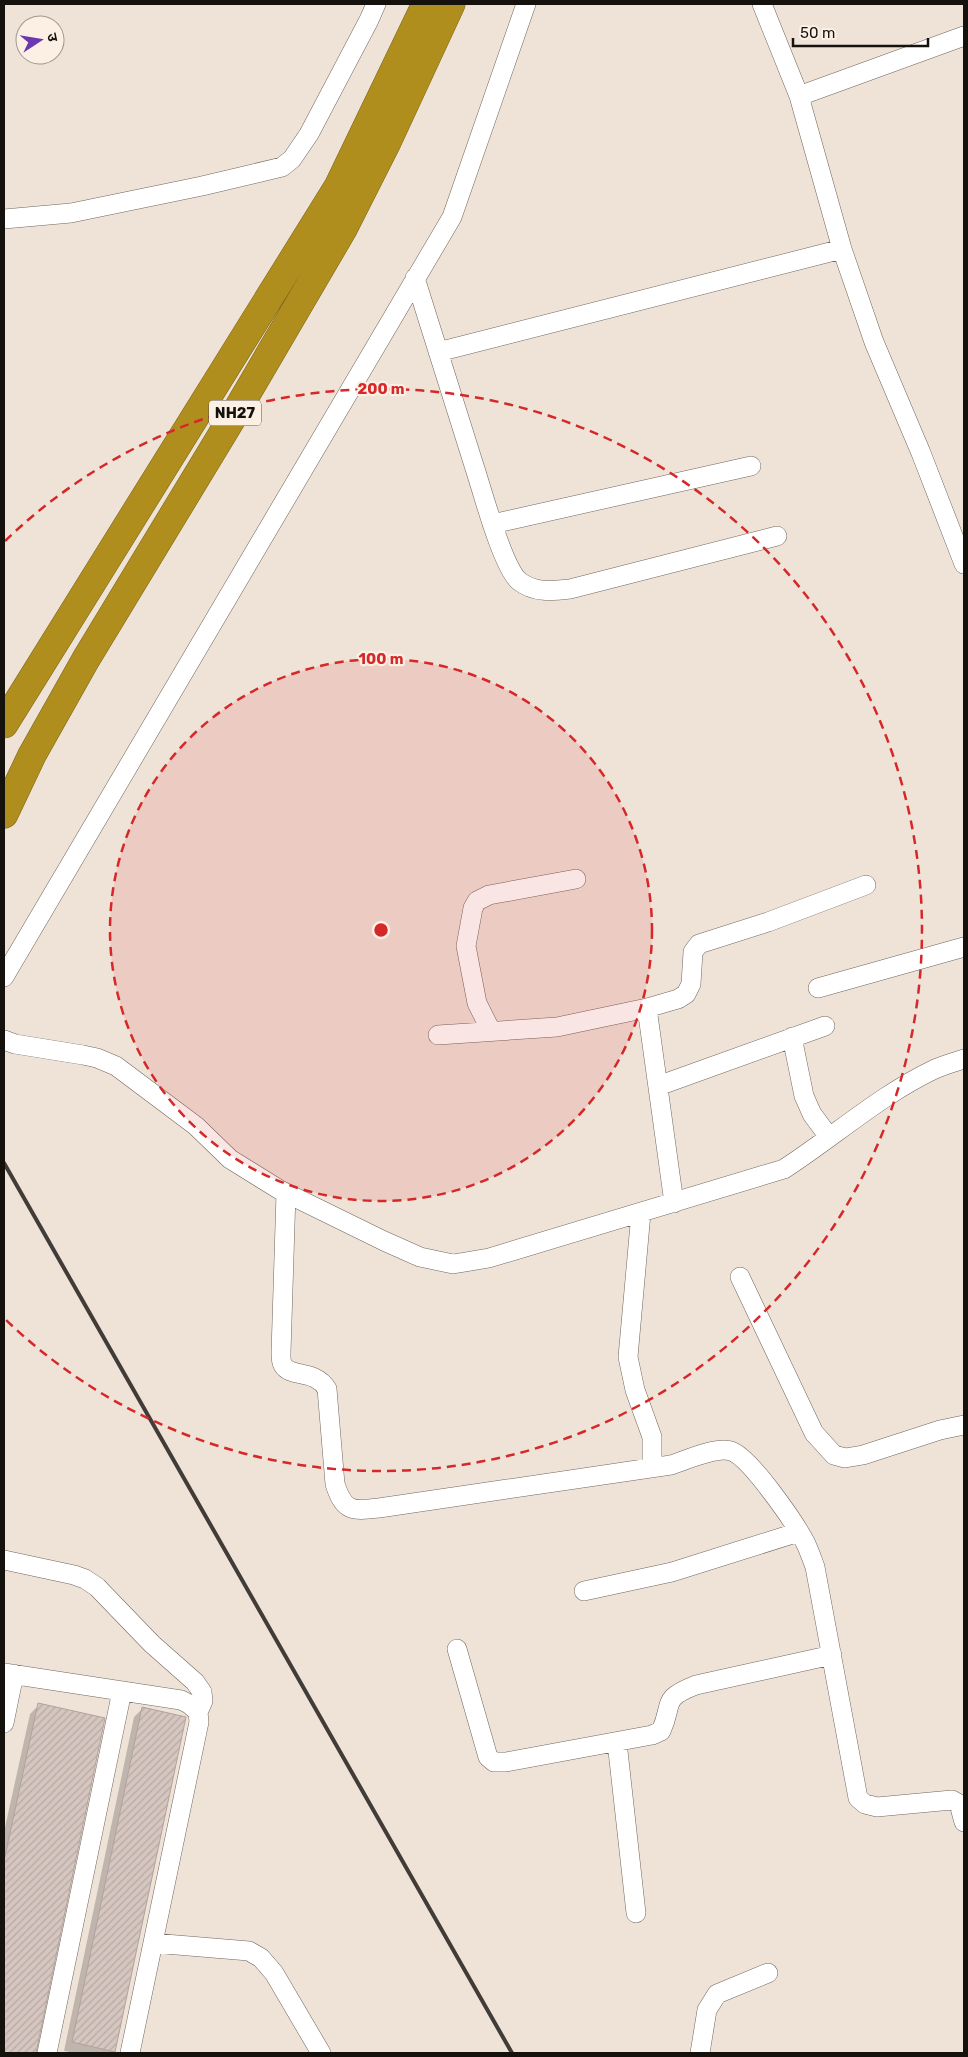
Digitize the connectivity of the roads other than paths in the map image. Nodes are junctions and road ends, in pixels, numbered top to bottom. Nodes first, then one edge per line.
1 (376, 4) edge
2 (426, 4) edge
3 (451, 4) edge
4 (526, 4) edge
5 (762, 4) edge
6 (964, 36) edge
7 (799, 96) junction
8 (4, 220) edge
9 (842, 248) junction
10 (415, 278) junction
11 (438, 352) junction
12 (751, 466) dead end
13 (492, 524) junction
14 (777, 536) dead end
15 (964, 564) edge
16 (4, 724) edge
17 (4, 814) edge
18 (576, 880) dead end
19 (866, 885) dead end
20 (964, 947) edge
21 (4, 977) edge
22 (818, 988) dead end
23 (647, 1008) junction
24 (825, 1026) dead end
25 (491, 1031) junction
26 (438, 1035) dead end
27 (792, 1037) junction
28 (4, 1040) edge
29 (964, 1059) edge
30 (658, 1086) junction
31 (829, 1137) junction
32 (286, 1193) junction
33 (674, 1203) junction
34 (641, 1213) junction
35 (740, 1277) dead end
36 (964, 1425) edge
37 (652, 1467) junction
38 (799, 1532) junction
39 (4, 1560) edge
40 (584, 1590) dead end
41 (457, 1649) dead end
42 (832, 1655) junction
43 (9, 1673) edge
44 (122, 1691) junction
45 (198, 1712) junction
46 (4, 1724) edge
47 (617, 1742) junction
48 (964, 1822) edge
49 (636, 1913) dead end
50 (153, 1943) junction
51 (768, 1973) dead end
52 (47, 2053) edge
53 (130, 2053) edge
54 (321, 2053) edge
55 (700, 2053) edge

1 - 8 street
2 - 16 highway, NH27
3 - 17 highway, NH27
4 - 10 street
5 - 7 street
6 - 7 street
7 - 9 street
9 - 11 street
9 - 15 street
10 - 11 street
10 - 21 street
11 - 13 street
12 - 13 street
13 - 14 street
18 - 25 street
19 - 23 street
20 - 22 street
23 - 25 street
23 - 30 street
24 - 27 street
25 - 26 street
27 - 30 street
27 - 31 street
28 - 32 street
29 - 31 street
30 - 33 street
31 - 33 street
32 - 34 street
32 - 37 street
33 - 34 street
34 - 37 street
35 - 36 street
37 - 38 street
38 - 40 street
38 - 42 street
39 - 45 street
41 - 47 street
42 - 47 street
42 - 48 street
43 - 44 street
43 - 46 street
44 - 45 street
44 - 52 street
45 - 50 street
47 - 49 street
50 - 53 street
50 - 54 street
51 - 55 street

